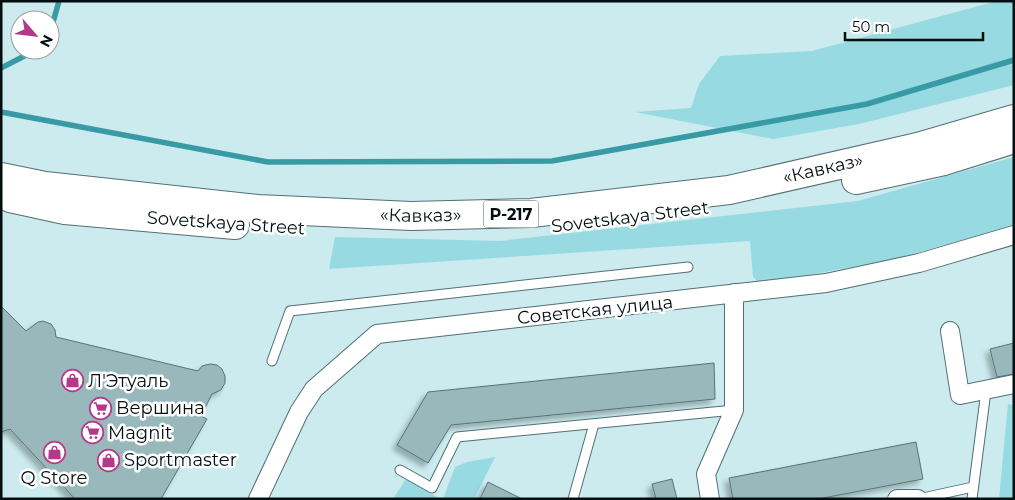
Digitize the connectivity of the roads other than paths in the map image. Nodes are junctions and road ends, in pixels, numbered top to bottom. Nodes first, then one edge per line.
1 (1014, 119) edge
2 (1014, 139) edge
3 (1, 177) edge
4 (1, 196) edge
5 (1014, 235) edge
6 (688, 267) dead end
7 (734, 293) junction
8 (950, 331) dead end
9 (272, 361) dead end
10 (1014, 384) edge
11 (986, 391) junction
12 (734, 410) junction
13 (594, 424) junction
14 (400, 470) dead end
15 (973, 487) junction
16 (258, 499) edge
17 (573, 499) edge
18 (710, 499) edge
19 (897, 499) edge
20 (918, 499) edge
21 (972, 499) edge

1 - 3 highway, «Кавказ» / Р-217
2 - 4 highway, Sovetskaya Street / Р-217
5 - 7 street, Советская улица
6 - 9 lane
7 - 12 street
7 - 16 street, Советская улица
8 - 11 street
10 - 11 street
11 - 15 lane
12 - 13 lane
12 - 18 street
13 - 14 lane
13 - 17 lane
15 - 20 lane
15 - 21 lane
19 - 20 street

